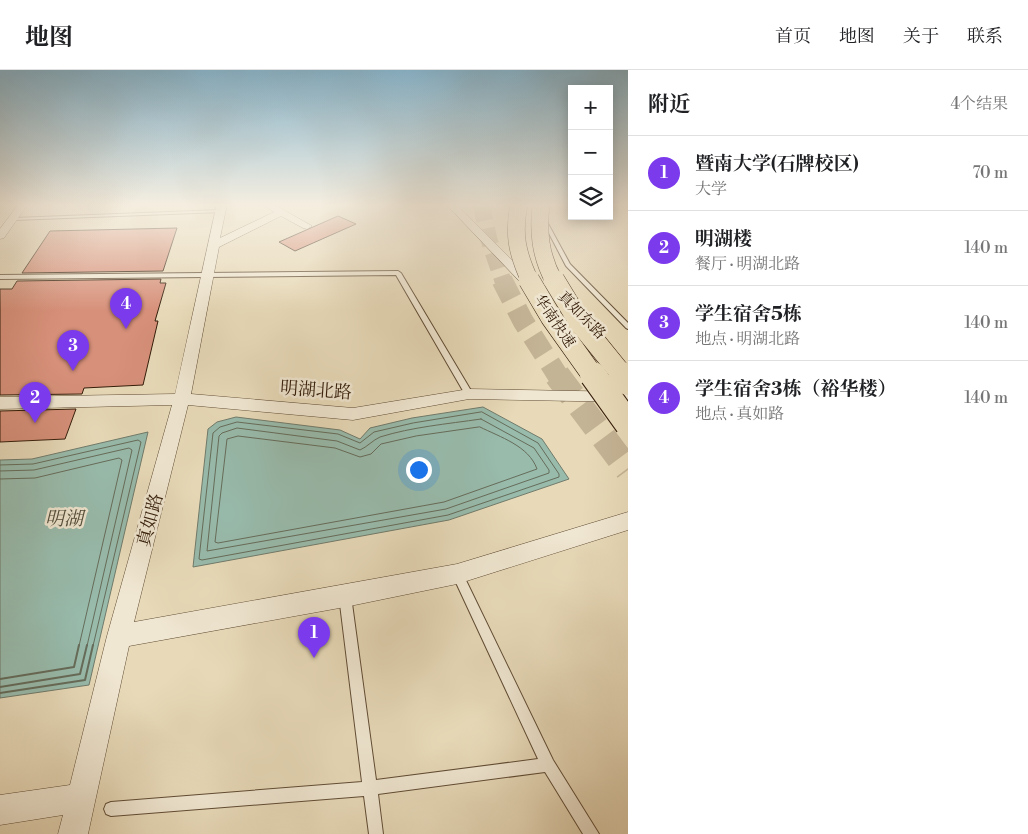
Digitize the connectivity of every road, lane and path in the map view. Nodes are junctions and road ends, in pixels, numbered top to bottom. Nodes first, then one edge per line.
1 (215, 240) edge
2 (225, 240) edge
3 (485, 240) edge
4 (517, 240) edge
5 (541, 240) edge
6 (555, 240) edge
7 (214, 245) junction
8 (208, 274) junction
9 (0, 277) edge
10 (628, 327) edge
11 (628, 383) edge
12 (469, 394) junction
13 (628, 397) edge
14 (182, 399) junction
15 (0, 403) edge
16 (628, 424) edge
17 (628, 522) edge
18 (457, 574) junction
19 (345, 596) junction
20 (119, 636) junction
21 (548, 765) junction
22 (370, 788) junction
23 (80, 798) junction
24 (111, 809) dead end
25 (0, 810) edge
26 (73, 834) edge
27 (376, 834) edge
28 (592, 834) edge

1 - 7 street, 真如路
2 - 7 street
3 - 11 street, 真如东路
4 - 16 highway, 华南快速, bridge
5 - 11 highway, 华南快速, bridge
6 - 10 lane
7 - 8 street, 真如路
8 - 9 lane
8 - 12 lane
8 - 14 street, 真如路
12 - 13 street, 明湖北路
12 - 14 street, 明湖北路
14 - 15 street, 明湖北路
14 - 20 street, 真如路
17 - 18 street
18 - 19 street
18 - 21 lane
19 - 20 street
19 - 22 lane
20 - 23 street, 真如路
21 - 22 lane
21 - 28 lane
22 - 24 lane
22 - 27 lane
23 - 25 street
23 - 26 street, 真如路

